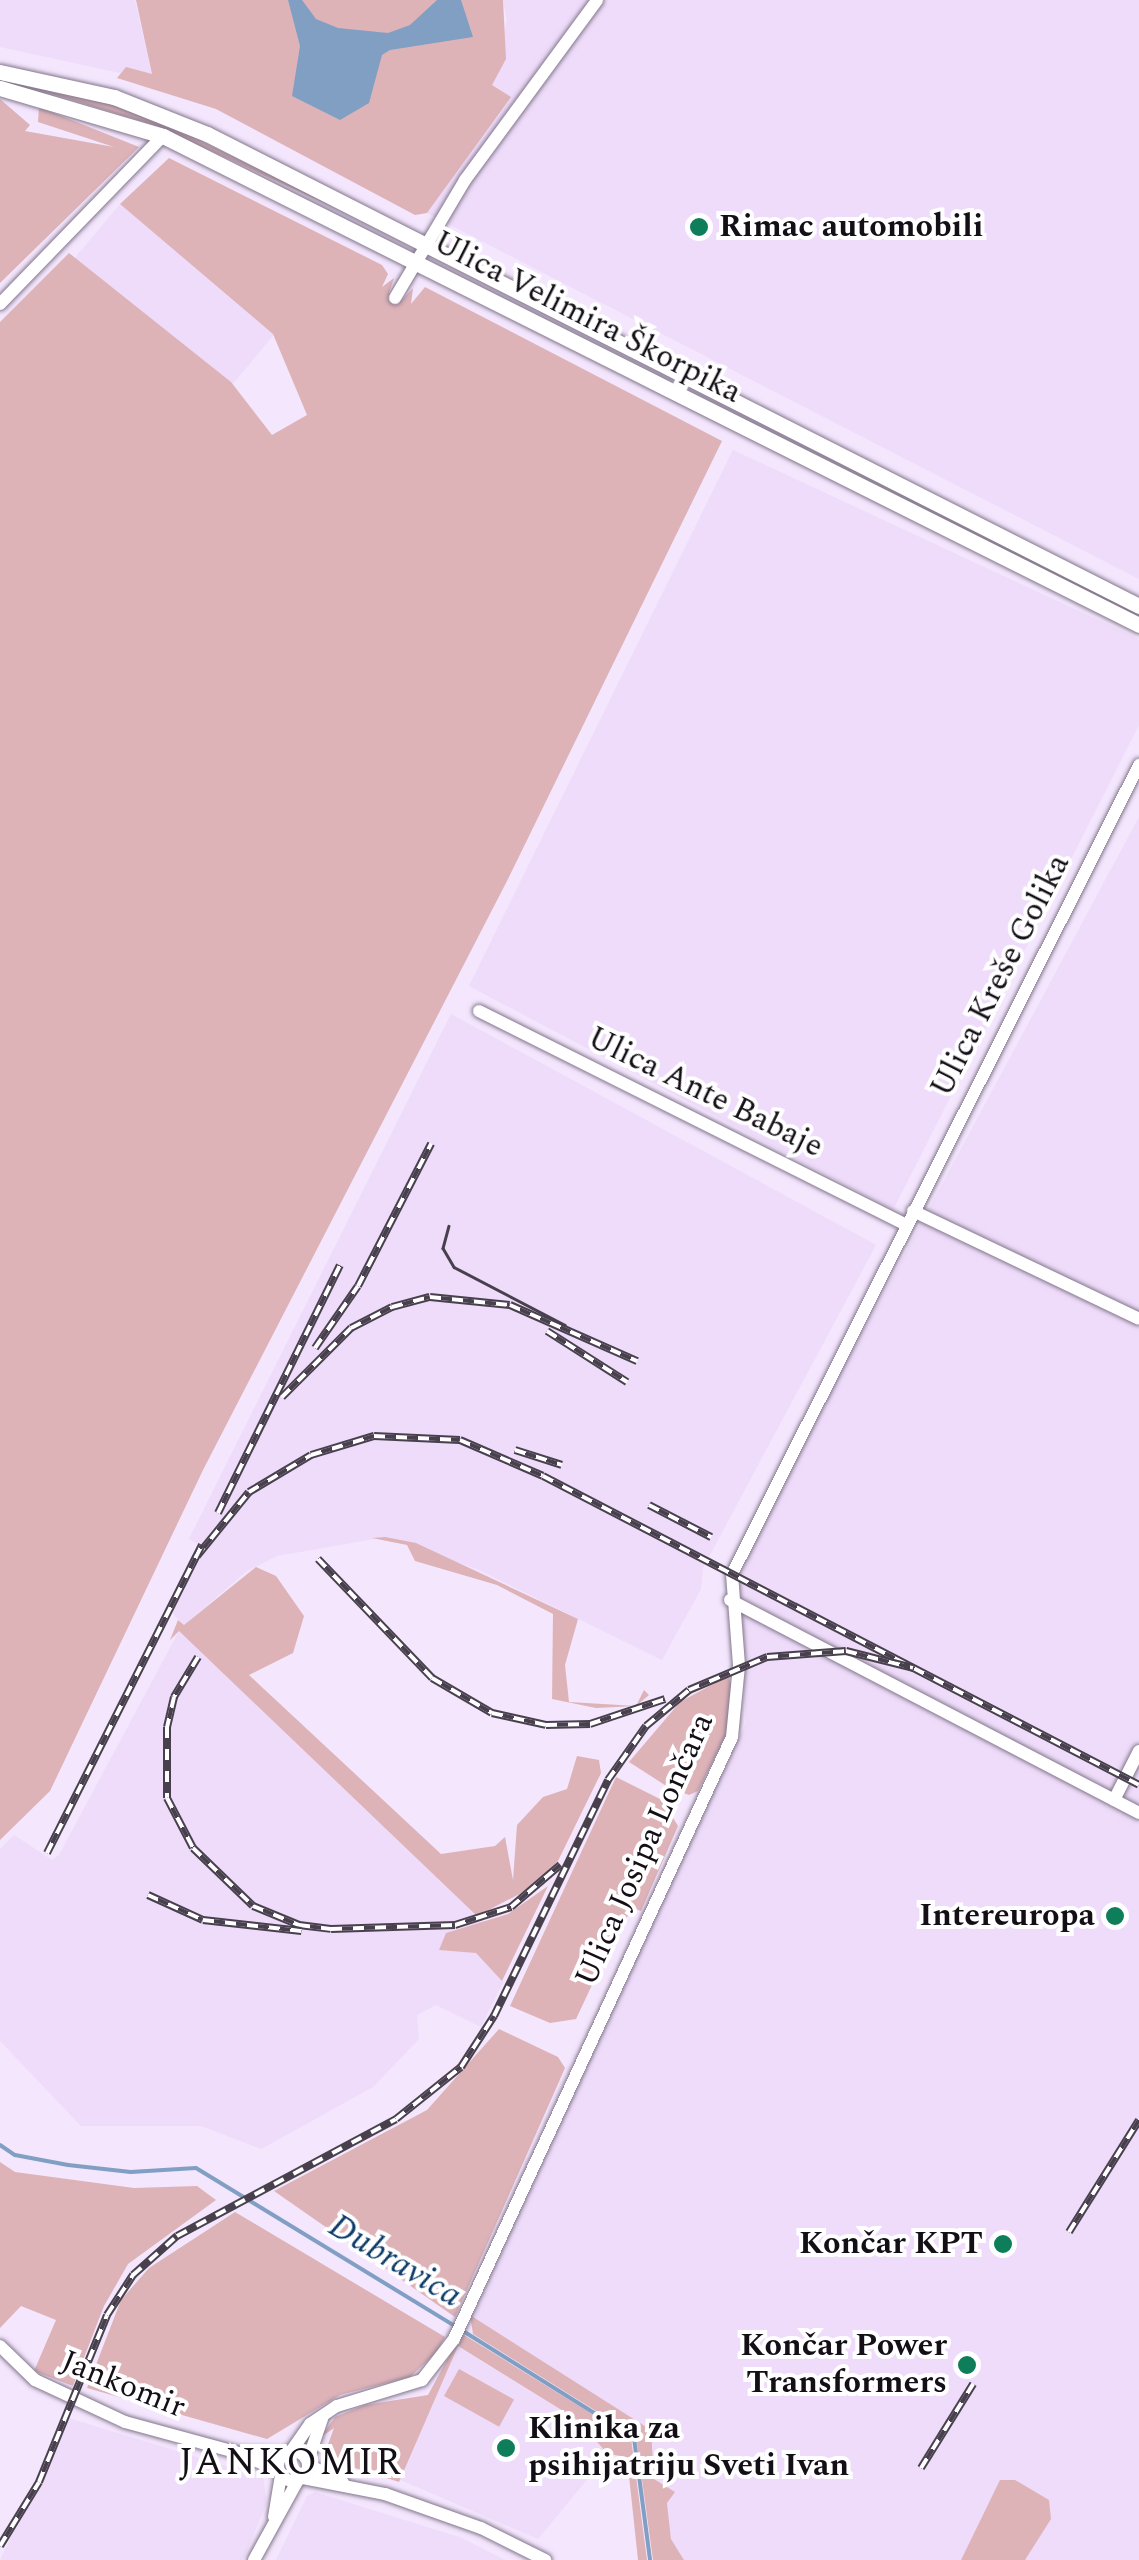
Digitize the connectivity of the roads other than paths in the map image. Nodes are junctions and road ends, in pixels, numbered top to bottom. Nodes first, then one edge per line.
1 (597, 0) edge
2 (0, 72) edge
3 (0, 88) edge
4 (163, 136) junction
5 (425, 246) junction
6 (415, 263) junction
7 (394, 298) dead end
8 (0, 304) edge
9 (1139, 606) edge
10 (1139, 625) edge
11 (1139, 766) edge
12 (479, 1011) dead end
13 (914, 1212) junction
14 (906, 1225) junction
15 (1139, 1318) edge
16 (730, 1600) junction
17 (1139, 1751) edge
18 (1114, 1800) junction
19 (1139, 1813) edge
20 (0, 2346) edge
21 (323, 2416) junction
22 (239, 2452) junction
23 (288, 2452) junction
24 (304, 2471) junction
25 (280, 2473) junction
26 (273, 2519) junction
27 (254, 2560) edge
28 (544, 2560) edge

1 - 5 street
2 - 5 main road, Ulica Velimira Škorpika
3 - 4 main road, Ulica Velimira Škorpika
4 - 6 main road, Ulica Velimira Škorpika
4 - 8 street
5 - 6 street
5 - 9 main road, Ulica Velimira Škorpika
6 - 7 street
6 - 10 main road, Ulica Velimira Škorpika
11 - 13 street, Ulica Kreše Golika
12 - 14 street, Ulica Ante Babaje
13 - 14 street, Ulica Kreše Golika
13 - 15 street
14 - 16 street, Ulica Kreše Golika
16 - 18 street
16 - 21 street, Ulica Josipa Lončara
17 - 18 street
18 - 19 street
20 - 22 street, Jankomir
21 - 23 street
21 - 24 street
22 - 23 street, Jankomir
22 - 25 street, Jankomir
23 - 24 street
23 - 25 street
24 - 25 street, Jankomir
24 - 26 street
24 - 28 street
25 - 26 street
26 - 27 street

